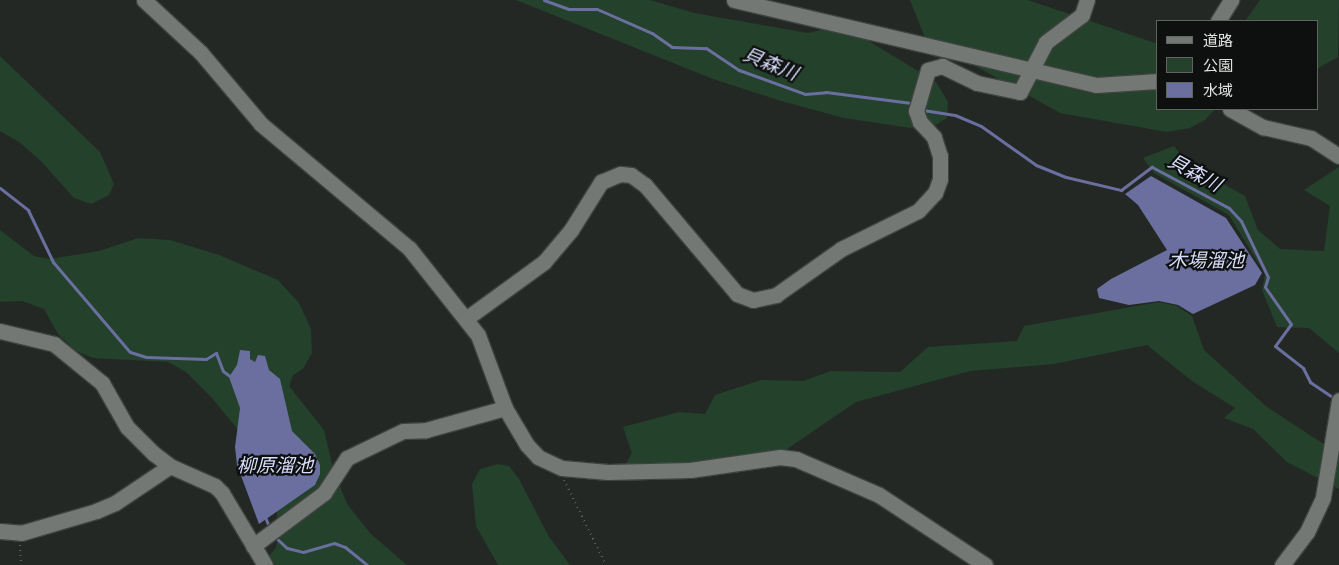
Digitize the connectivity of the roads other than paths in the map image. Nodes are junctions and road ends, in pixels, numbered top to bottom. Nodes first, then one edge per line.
1 (144, 0) edge
2 (734, 0) edge
3 (1087, 0) edge
4 (1231, 0) edge
5 (1219, 20) edge
6 (1034, 68) junction
7 (1156, 82) edge
8 (1232, 110) edge
9 (1339, 156) edge
10 (467, 318) junction
11 (0, 331) edge
12 (1339, 400) edge
13 (505, 408) junction
14 (170, 466) junction
15 (0, 531) edge
16 (253, 546) junction
17 (265, 565) edge
18 (985, 565) edge
19 (1282, 565) edge

1 - 10 street
2 - 6 street
3 - 6 street
4 - 5 street
6 - 7 street
6 - 10 street
8 - 9 street
10 - 13 street
11 - 14 street
12 - 19 street
13 - 16 street
13 - 18 street
14 - 15 street
14 - 16 street
16 - 17 street

